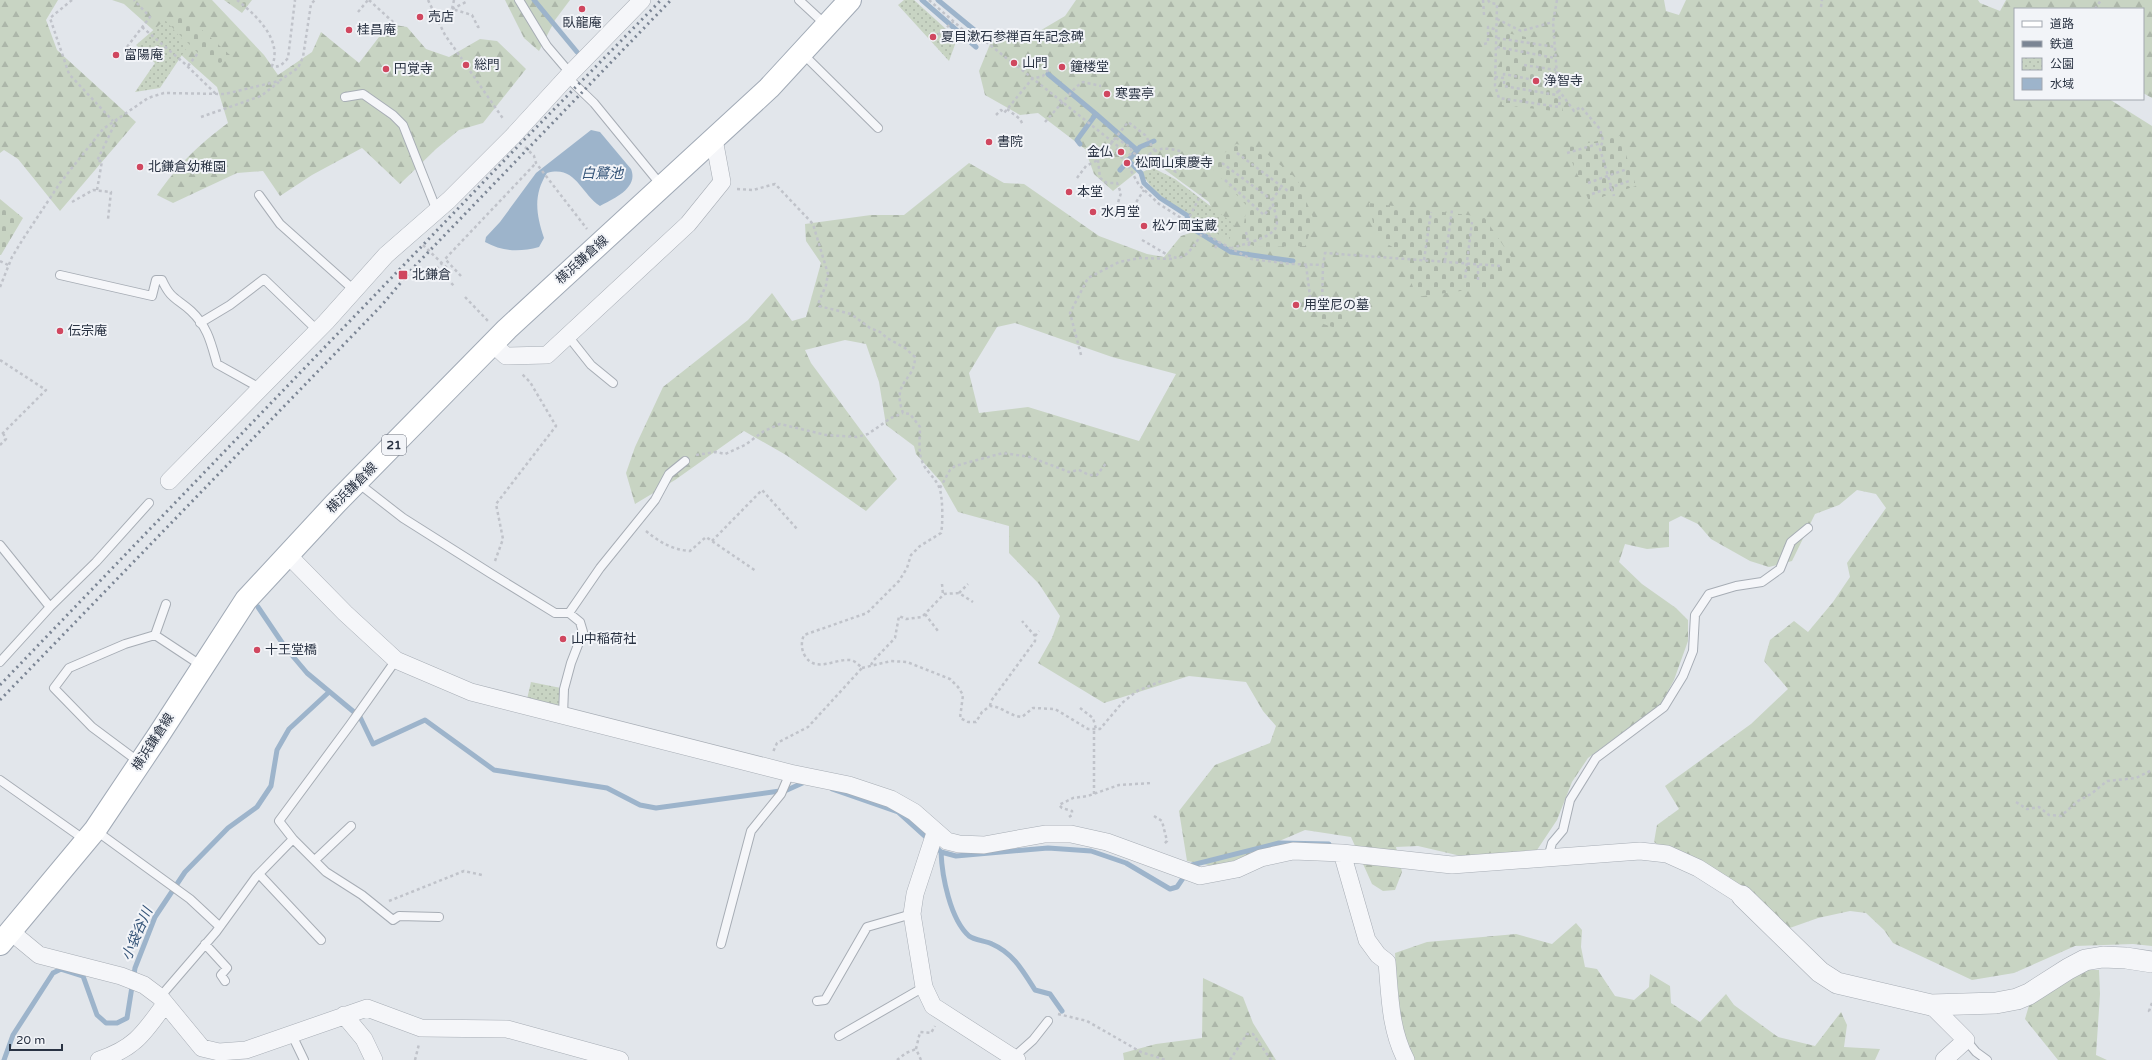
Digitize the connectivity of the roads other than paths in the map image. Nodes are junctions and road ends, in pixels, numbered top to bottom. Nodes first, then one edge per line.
1 (519, 0) edge
2 (642, 0) edge
3 (799, 0) edge
4 (850, 0) edge
5 (827, 25) junction
6 (802, 52) junction
7 (568, 75) junction
8 (345, 97) dead end
9 (878, 128) dead end
10 (714, 139) junction
11 (662, 186) junction
12 (259, 195) dead end
13 (437, 211) junction
14 (60, 275) dead end
15 (354, 290) junction
16 (200, 323) junction
17 (317, 330) junction
18 (568, 336) junction
19 (497, 342) junction
20 (613, 383) dead end
21 (260, 388) junction
22 (685, 461) road end
23 (169, 481) dead end
24 (358, 482) junction
25 (149, 503) dead end
26 (1808, 528) dead end
27 (0, 546) edge
28 (288, 555) junction
29 (166, 604) dead end
30 (50, 607) junction
31 (569, 613) junction
32 (155, 634) junction
33 (396, 660) junction
34 (0, 662) edge
35 (202, 666) junction
36 (563, 715) junction
37 (140, 763) junction
38 (790, 773) junction
39 (0, 780) edge
40 (351, 826) dead end
41 (935, 833) junction
42 (90, 835) junction
43 (293, 839) junction
44 (1342, 853) junction
45 (1548, 858) junction
46 (316, 860) junction
47 (259, 874) junction
48 (1742, 896) joint
49 (912, 914) junction
50 (439, 917) dead end
51 (219, 926) junction
52 (5, 937) edge
53 (321, 940) dead end
54 (205, 944) junction
55 (721, 944) dead end
56 (2152, 962) edge
57 (225, 981) dead end
58 (924, 987) junction
59 (163, 1001) junction
60 (817, 1001) dead end
61 (1931, 1005) junction
62 (344, 1015) junction
63 (1048, 1021) road end
64 (292, 1035) junction
65 (839, 1036) dead end
66 (1966, 1040) junction
67 (199, 1054) edge
68 (248, 1055) edge
69 (1015, 1058) edge
70 (100, 1060) edge
71 (304, 1060) edge
72 (374, 1060) edge
73 (620, 1060) edge
74 (1406, 1060) edge
75 (1944, 1060) edge
76 (1987, 1060) edge

1 - 7 lane
2 - 7 street
3 - 5 lane
4 - 5 main road, 横浜鎌倉線 / 21
5 - 6 main road, 横浜鎌倉線 / 21
6 - 9 lane
6 - 10 main road, 横浜鎌倉線 / 21
7 - 11 lane
7 - 13 street
8 - 13 lane
10 - 11 main road, 横浜鎌倉線 / 21
10 - 18 street
11 - 19 main road, 横浜鎌倉線 / 21
12 - 15 lane
13 - 15 street
14 - 16 lane
15 - 17 street
16 - 17 lane
16 - 21 lane
17 - 21 street
18 - 19 street
18 - 20 lane
19 - 24 main road, 横浜鎌倉線 / 21
21 - 23 street
22 - 31 lane
24 - 28 main road, 横浜鎌倉線 / 21
24 - 31 lane
25 - 30 lane
26 - 45 lane
27 - 30 lane
28 - 33 street
28 - 35 main road, 横浜鎌倉線 / 21
29 - 32 lane
30 - 34 lane
31 - 36 lane
32 - 35 lane
32 - 37 lane
33 - 36 street
33 - 43 lane
35 - 37 main road, 横浜鎌倉線 / 21
36 - 38 street
37 - 42 main road, 横浜鎌倉線 / 21
38 - 41 street
38 - 55 lane
39 - 42 lane
40 - 46 lane
41 - 44 street
41 - 49 street
42 - 51 lane
42 - 52 main road, 横浜鎌倉線 / 21
43 - 46 lane
43 - 47 lane
44 - 45 street
44 - 74 street
45 - 48 street
46 - 50 lane
47 - 51 lane
47 - 53 lane
48 - 61 street
49 - 58 street
49 - 60 lane
51 - 54 lane
52 - 59 street
54 - 57 lane
54 - 59 lane
56 - 61 street
58 - 65 lane
58 - 69 street
59 - 67 street
59 - 70 street
61 - 66 street
62 - 64 street
62 - 72 street
62 - 73 street
63 - 69 lane
64 - 68 street
64 - 71 lane
66 - 75 street
66 - 76 lane
67 - 68 street

